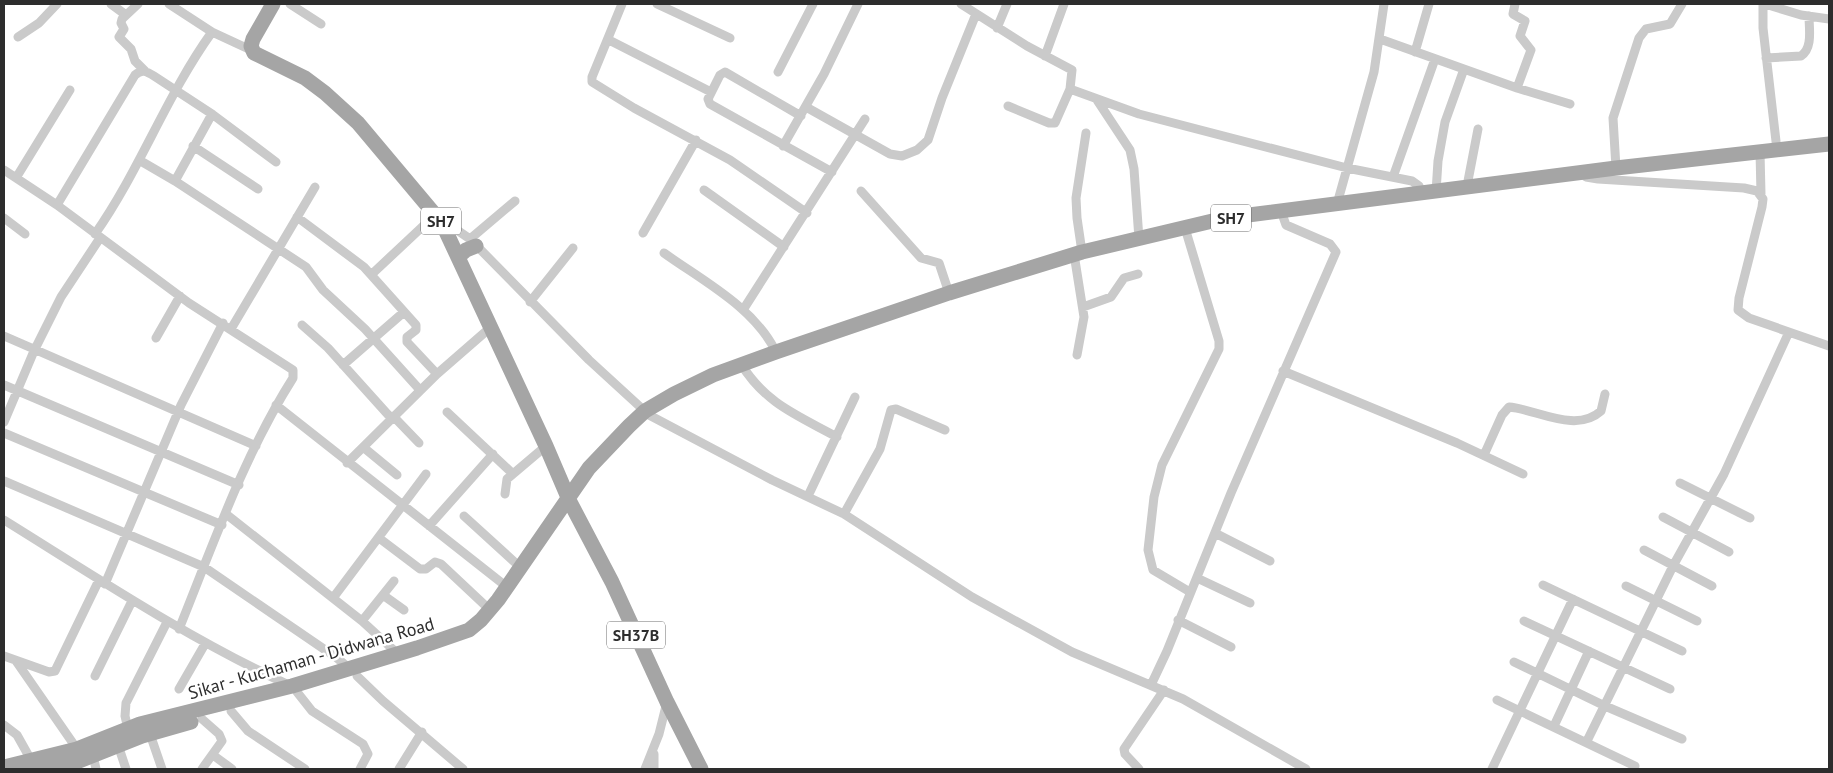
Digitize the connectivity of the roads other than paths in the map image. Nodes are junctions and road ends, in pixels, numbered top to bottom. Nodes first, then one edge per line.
1 (57, 4) edge
2 (111, 4) edge
3 (138, 4) edge
4 (170, 4) edge
5 (273, 4) edge
6 (290, 4) edge
7 (622, 4) edge
8 (657, 4) edge
9 (813, 4) edge
10 (961, 4) edge
11 (1007, 4) edge
12 (1064, 4) edge
13 (1384, 4) edge
14 (1429, 4) edge
15 (1515, 4) edge
16 (1682, 4) edge
17 (1764, 4) edge
18 (856, 5) edge
19 (126, 14) junction
20 (976, 14) junction
21 (1809, 16) junction
22 (1829, 18) edge
23 (321, 24) dead end
24 (997, 28) junction
25 (212, 32) junction
26 (18, 37) dead end
27 (730, 38) dead end
28 (1380, 39) junction
29 (609, 40) junction
30 (252, 51) junction
31 (1415, 52) junction
32 (1045, 56) junction
33 (1766, 58) junction
34 (1435, 59) junction
35 (1464, 69) junction
36 (145, 70) junction
37 (778, 72) dead end
38 (1517, 88) junction
39 (1070, 89) junction
40 (70, 90) dead end
41 (175, 90) junction
42 (711, 92) junction
43 (1097, 100) junction
44 (1570, 104) dead end
45 (1008, 106) dead end
46 (806, 108) junction
47 (212, 114) junction
48 (801, 116) junction
49 (865, 119) dead end
50 (1478, 129) dead end
51 (1086, 133) dead end
52 (856, 135) junction
53 (696, 140) junction
54 (1829, 144) edge
55 (193, 146) junction
56 (783, 146) junction
57 (1777, 150) junction
58 (1760, 152) junction
59 (139, 160) junction
60 (276, 162) dead end
61 (1347, 168) junction
62 (1616, 168) junction
63 (4, 170) edge
64 (832, 172) junction
65 (1581, 172) junction
66 (1393, 177) junction
67 (16, 178) junction
68 (175, 180) junction
69 (1467, 186) junction
70 (315, 187) dead end
71 (258, 188) dead end
72 (704, 190) dead end
73 (861, 191) dead end
74 (1430, 193) junction
75 (1761, 194) junction
76 (515, 201) dead end
77 (1337, 204) junction
78 (58, 205) junction
79 (1281, 211) junction
80 (807, 212) junction
81 (436, 214) junction
82 (297, 217) junction
83 (4, 218) edge
84 (1185, 228) junction
85 (446, 230) junction
86 (643, 233) dead end
87 (25, 234) dead end
88 (98, 236) junction
89 (1139, 239) junction
90 (473, 242) junction
91 (784, 247) junction
92 (278, 248) junction
93 (573, 248) dead end
94 (664, 253) dead end
95 (1078, 253) junction
96 (459, 256) junction
97 (372, 274) junction
98 (1138, 274) dead end
99 (949, 293) junction
100 (180, 296) junction
101 (530, 302) junction
102 (1083, 308) junction
103 (743, 310) junction
104 (404, 312) junction
105 (302, 325) dead end
106 (227, 326) junction
107 (491, 327) junction
108 (1789, 332) junction
109 (4, 336) edge
110 (156, 338) dead end
111 (374, 338) junction
112 (1829, 346) edge
113 (34, 351) junction
114 (776, 352) junction
115 (1078, 355) dead end
116 (741, 364) junction
117 (343, 365) junction
118 (1283, 371) junction
119 (437, 374) junction
120 (4, 386) edge
121 (420, 390) junction
122 (17, 391) junction
123 (1605, 394) dead end
124 (855, 397) dead end
125 (276, 405) junction
126 (178, 412) junction
127 (447, 412) dead end
128 (647, 413) junction
129 (392, 417) junction
130 (4, 422) edge
131 (945, 430) dead end
132 (4, 434) edge
133 (837, 437) junction
134 (419, 443) dead end
135 (256, 446) junction
136 (546, 446) junction
137 (363, 447) junction
138 (160, 453) junction
139 (493, 454) junction
140 (1484, 455) junction
141 (347, 464) junction
142 (512, 473) junction
143 (426, 474) dead end
144 (1523, 474) dead end
145 (397, 475) dead end
146 (4, 481) edge
147 (1680, 483) dead end
148 (239, 485) junction
149 (143, 493) junction
150 (504, 494) dead end
151 (808, 496) junction
152 (1711, 498) junction
153 (569, 499) junction
154 (404, 506) junction
155 (226, 514) junction
156 (844, 514) junction
157 (464, 516) dead end
158 (1663, 517) dead end
159 (1750, 518) dead end
160 (4, 520) edge
161 (222, 525) junction
162 (429, 526) junction
163 (126, 532) junction
164 (1691, 532) junction
165 (1214, 533) junction
166 (379, 538) junction
167 (1644, 550) dead end
168 (1729, 552) dead end
169 (1270, 561) dead end
170 (1673, 566) junction
171 (204, 567) junction
172 (520, 567) junction
173 (1197, 578) junction
174 (394, 581) dead end
175 (102, 582) junction
176 (1542, 585) dead end
177 (1626, 586) dead end
178 (1712, 586) dead end
179 (507, 587) junction
180 (1190, 592) junction
181 (383, 595) junction
182 (333, 598) junction
183 (1573, 599) junction
184 (132, 601) junction
185 (1655, 601) junction
186 (1250, 603) dead end
187 (404, 610) dead end
188 (490, 610) junction
189 (1178, 620) junction
190 (1524, 621) dead end
191 (1697, 621) dead end
192 (167, 622) junction
193 (362, 622) junction
194 (178, 629) junction
195 (1640, 631) junction
196 (1555, 635) junction
197 (205, 644) junction
198 (1231, 647) dead end
199 (1589, 651) junction
200 (1682, 651) dead end
201 (398, 654) junction
202 (4, 656) edge
203 (16, 660) junction
204 (1514, 662) dead end
205 (1623, 667) junction
206 (354, 672) junction
207 (1539, 674) junction
208 (95, 676) dead end
209 (1151, 685) junction
210 (179, 689) dead end
211 (295, 689) junction
212 (1570, 689) junction
213 (1670, 689) dead end
214 (1164, 690) junction
215 (1498, 700) dead end
216 (667, 702) junction
217 (1605, 706) junction
218 (231, 710) junction
219 (1520, 710) junction
220 (202, 719) junction
221 (4, 725) edge
222 (1554, 726) junction
223 (128, 729) junction
224 (422, 732) junction
225 (150, 734) junction
226 (1682, 739) dead end
227 (1587, 741) junction
228 (118, 745) junction
229 (654, 748) junction
230 (77, 749) junction
231 (213, 755) junction
232 (94, 762) edge
233 (36, 765) edge
234 (451, 766) edge
235 (1635, 766) dead end
236 (4, 767) edge
237 (126, 769) edge
238 (162, 769) edge
239 (202, 769) edge
240 (232, 769) edge
241 (305, 769) edge
242 (360, 769) edge
243 (399, 769) edge
244 (463, 769) edge
245 (645, 769) edge
246 (654, 769) edge
247 (701, 769) edge
248 (1139, 769) edge
249 (1306, 769) edge
250 (1492, 769) edge

1 - 26 street
2 - 19 street
3 - 19 street
4 - 25 street
5 - 30 main road
6 - 23 street
7 - 29 street
8 - 27 street
9 - 37 street
10 - 20 street
11 - 24 street
12 - 32 street
13 - 28 street
14 - 31 street
15 - 38 street
16 - 62 street
17 - 21 street
17 - 33 street
18 - 46 street
19 - 36 street
20 - 24 street
20 - 52 street
21 - 22 street
21 - 33 street
24 - 32 street
25 - 30 street
25 - 41 street
28 - 31 street
28 - 61 street
29 - 42 street
29 - 53 street
30 - 81 main road, SH7
31 - 34 street
32 - 39 street
33 - 57 street
34 - 35 street
34 - 66 street
35 - 38 street
35 - 74 street
36 - 41 street
36 - 78 street
38 - 44 street
39 - 43 street
39 - 45 street
40 - 67 street
41 - 47 street
41 - 59 street
42 - 48 street
42 - 56 street
43 - 61 street
43 - 89 street
46 - 48 street
46 - 52 street
47 - 55 street
47 - 60 street
48 - 56 street
49 - 52 street
50 - 69 street
51 - 95 street
52 - 64 street
53 - 80 street
53 - 86 street
54 - 57 main road, SH7
55 - 68 street
55 - 71 street
56 - 64 street
57 - 58 main road, SH7
58 - 62 main road, SH7
58 - 75 street
59 - 68 street
59 - 88 street
61 - 66 street
61 - 77 street
62 - 65 main road, SH7
63 - 67 street
64 - 80 street
65 - 69 main road, SH7
65 - 75 street
66 - 74 street
67 - 78 street
68 - 92 street
69 - 74 main road, SH7
70 - 82 street
72 - 91 street
73 - 99 street
74 - 77 main road, SH7
75 - 108 street
76 - 90 street
77 - 79 main road, SH7
78 - 88 street
79 - 84 main road, SH7
79 - 118 street
80 - 91 street
81 - 85 main road, SH7
81 - 97 street
82 - 92 street
82 - 97 street
83 - 87 street
84 - 89 main road, SH7
84 - 180 street
85 - 90 street
85 - 96 main road, SH7
88 - 100 street
88 - 113 street
89 - 95 main road, SH7
90 - 96 main road
90 - 101 street
91 - 103 street
92 - 106 street
92 - 111 street
93 - 101 street
94 - 103 street
95 - 99 main road, SH7
95 - 102 street
96 - 107 main road, SH7
97 - 104 street
98 - 102 street
99 - 114 main road, SH7
100 - 106 street
100 - 110 street
101 - 128 street
102 - 115 street
103 - 114 street
104 - 111 street
104 - 119 street
105 - 117 street
106 - 125 street
106 - 126 street
107 - 119 street
107 - 136 main road, SH7
108 - 112 street
108 - 152 street
109 - 113 street
111 - 117 street
111 - 121 street
113 - 122 street
113 - 126 street
114 - 116 main road, SH7
116 - 128 main road, SH7
116 - 133 street
117 - 129 street
118 - 140 street
118 - 165 street
119 - 121 street
120 - 122 street
121 - 129 street
122 - 130 street
122 - 138 street
123 - 140 street
124 - 133 street
125 - 135 street
125 - 141 street
126 - 135 street
126 - 138 street
127 - 139 street
128 - 151 street
128 - 153 main road, SH7
129 - 134 street
129 - 137 street
131 - 156 street
132 - 149 street
133 - 151 street
135 - 148 street
136 - 142 street
136 - 153 main road, SH7
137 - 141 street
137 - 145 street
138 - 148 street
138 - 149 street
139 - 142 street
139 - 162 street
140 - 144 street
141 - 154 street
142 - 150 street
143 - 154 street
146 - 163 street
147 - 152 street
148 - 155 street
149 - 161 street
149 - 163 street
151 - 156 street
152 - 159 street
152 - 164 street
153 - 172 main road, Sikar - Kuchaman - Didwana Road
153 - 206 main road, Sikar - Kuchaman - Didwana Road
153 - 216 main road, SH37B
154 - 162 street
154 - 166 street
155 - 161 street
155 - 182 street
156 - 209 street
157 - 172 street
158 - 164 street
160 - 175 street
161 - 171 street
162 - 179 street
163 - 171 street
163 - 175 street
164 - 168 street
164 - 170 street
165 - 169 street
165 - 173 street
166 - 182 street
166 - 188 street
167 - 170 street
170 - 178 street
170 - 185 street
171 - 194 street
171 - 206 street
172 - 179 main road, Sikar - Kuchaman - Didwana Road
173 - 180 street
173 - 186 street
174 - 181 street
175 - 184 street
175 - 203 street
176 - 183 street
177 - 185 street
179 - 188 main road, Sikar - Kuchaman - Didwana Road
180 - 189 street
181 - 187 street
181 - 193 street
182 - 193 street
183 - 195 street
183 - 196 street
184 - 192 street
184 - 208 street
185 - 191 street
185 - 195 street
188 - 201 main road, Sikar - Kuchaman - Didwana Road
189 - 198 street
189 - 209 street
190 - 196 street
192 - 194 street
192 - 223 street
193 - 201 street
194 - 197 street
195 - 200 street
195 - 205 street
196 - 199 street
196 - 207 street
197 - 210 street
197 - 211 street
199 - 205 street
199 - 212 street
201 - 206 main road, Sikar - Kuchaman - Didwana Road
202 - 203 street
203 - 230 street
204 - 207 street
205 - 213 street
205 - 217 street
206 - 211 main road, Sikar - Kuchaman - Didwana Road
206 - 224 street
207 - 212 street
207 - 219 street
209 - 214 street
211 - 218 main road, Sikar - Kuchaman - Didwana Road
211 - 223 main road, Sikar - Kuchaman - Didwana Road
211 - 242 street
212 - 217 street
212 - 222 street
214 - 248 street
214 - 249 street
215 - 219 street
216 - 229 street
216 - 247 main road, SH37B
217 - 226 street
217 - 227 street
218 - 220 main road, Sikar - Kuchaman - Didwana Road
218 - 241 street
219 - 222 street
219 - 250 street
220 - 225 main road, Sikar - Kuchaman - Didwana Road
220 - 231 street
221 - 233 street
222 - 227 street
223 - 230 main road, Sikar - Kuchaman - Didwana Road
224 - 234 street
224 - 243 street
225 - 228 main road, Sikar - Kuchaman - Didwana Road
225 - 238 street
227 - 235 street
228 - 232 main road, Sikar - Kuchaman - Didwana Road
228 - 237 street
229 - 245 street
229 - 246 street
230 - 233 main road, Sikar - Kuchaman - Didwana Road
231 - 239 street
231 - 240 street
232 - 233 main road, Sikar - Kuchaman - Didwana Road
233 - 236 main road, Sikar - Kuchaman - Didwana Road
234 - 244 street

